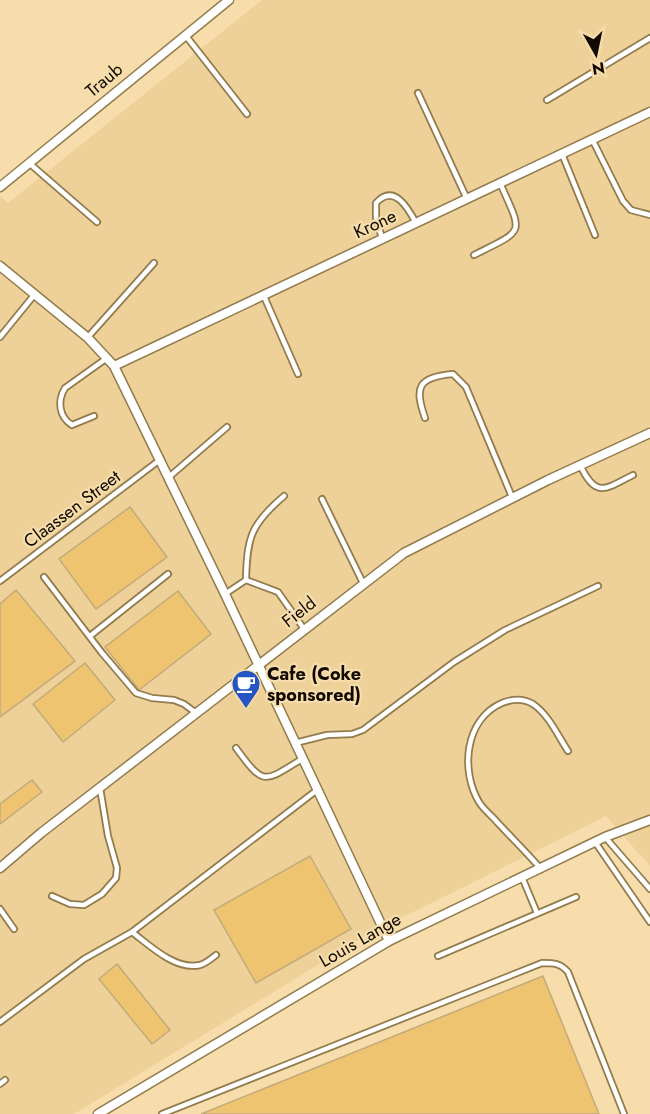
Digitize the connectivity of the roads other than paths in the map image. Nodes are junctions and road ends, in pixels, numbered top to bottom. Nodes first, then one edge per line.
1 (229, 0) edge
2 (186, 35) junction
3 (650, 38) edge
4 (418, 93) dead end
5 (547, 100) dead end
6 (650, 112) edge
7 (247, 114) dead end
8 (592, 139) junction
9 (562, 154) junction
10 (29, 164) junction
11 (1, 183) edge
12 (500, 183) junction
13 (467, 199) junction
14 (650, 215) edge
15 (97, 222) dead end
16 (416, 223) junction
17 (595, 235) dead end
18 (382, 238) junction
19 (474, 255) dead end
20 (154, 263) dead end
21 (0, 266) edge
22 (35, 294) junction
23 (263, 294) junction
24 (0, 337) edge
25 (88, 338) junction
26 (107, 358) junction
27 (114, 366) junction
28 (298, 374) dead end
29 (94, 416) dead end
30 (425, 418) dead end
31 (227, 427) dead end
32 (650, 433) edge
33 (161, 459) junction
34 (580, 465) junction
35 (633, 476) dead end
36 (169, 477) junction
37 (284, 496) dead end
38 (512, 497) junction
39 (322, 499) dead end
40 (168, 574) dead end
41 (44, 577) dead end
42 (0, 580) edge
43 (246, 580) junction
44 (363, 584) junction
45 (598, 586) dead end
46 (225, 594) junction
47 (304, 629) junction
48 (90, 636) junction
49 (258, 665) junction
50 (196, 713) junction
51 (295, 743) junction
52 (236, 748) dead end
53 (568, 751) dead end
54 (302, 759) junction
55 (100, 788) junction
56 (317, 790) junction
57 (650, 820) edge
58 (605, 837) junction
59 (595, 842) junction
60 (0, 868) edge
61 (542, 869) junction
62 (522, 877) junction
63 (650, 889) edge
64 (52, 896) dead end
65 (576, 897) dead end
66 (0, 909) edge
67 (537, 913) junction
68 (650, 922) edge
69 (14, 929) dead end
70 (132, 932) junction
71 (389, 941) junction
72 (216, 956) dead end
73 (438, 956) dead end
74 (0, 1022) edge
75 (5, 1080) dead end
76 (0, 1084) edge
77 (99, 1114) edge
78 (162, 1114) edge
79 (624, 1114) edge

1 - 2 street, Traub
2 - 7 lane
2 - 10 street, Traub
3 - 5 lane
4 - 13 lane
6 - 8 street, Krone
8 - 9 street, Krone
8 - 14 lane
9 - 12 street, Krone
9 - 17 lane
10 - 11 street, Traub
10 - 15 lane
12 - 13 street, Krone
12 - 19 lane
13 - 16 street, Krone
16 - 18 street, Krone
16 - 18 lane
18 - 23 street, Krone
20 - 25 lane
21 - 22 street
22 - 24 lane
22 - 25 street
23 - 27 street, Krone
23 - 28 lane
25 - 26 street
26 - 27 street
26 - 29 lane
27 - 33 street
30 - 38 lane
31 - 36 lane
32 - 34 street, Field
33 - 36 street
33 - 42 lane, Claassen Street
34 - 35 lane
34 - 38 street, Field
36 - 46 street
37 - 43 lane
38 - 44 street, Field
39 - 44 lane
40 - 48 lane
41 - 48 lane
43 - 46 lane
43 - 47 lane
44 - 47 street, Field
45 - 51 lane
46 - 49 street
47 - 49 street, Field
48 - 50 lane
49 - 50 street, Field
49 - 51 street
50 - 55 street, Field
51 - 54 street
52 - 54 lane
53 - 61 lane
54 - 56 street
55 - 60 street, Field
55 - 64 lane
56 - 70 lane
56 - 71 street
57 - 58 street, Louis Lange
58 - 59 street, Louis Lange
58 - 63 lane
59 - 61 street, Louis Lange
59 - 68 lane
61 - 62 street, Louis Lange
62 - 67 lane
62 - 71 street, Louis Lange
65 - 67 lane
66 - 69 lane
67 - 73 lane
70 - 72 lane
70 - 74 lane
71 - 77 street, Louis Lange
75 - 76 lane
78 - 79 lane

